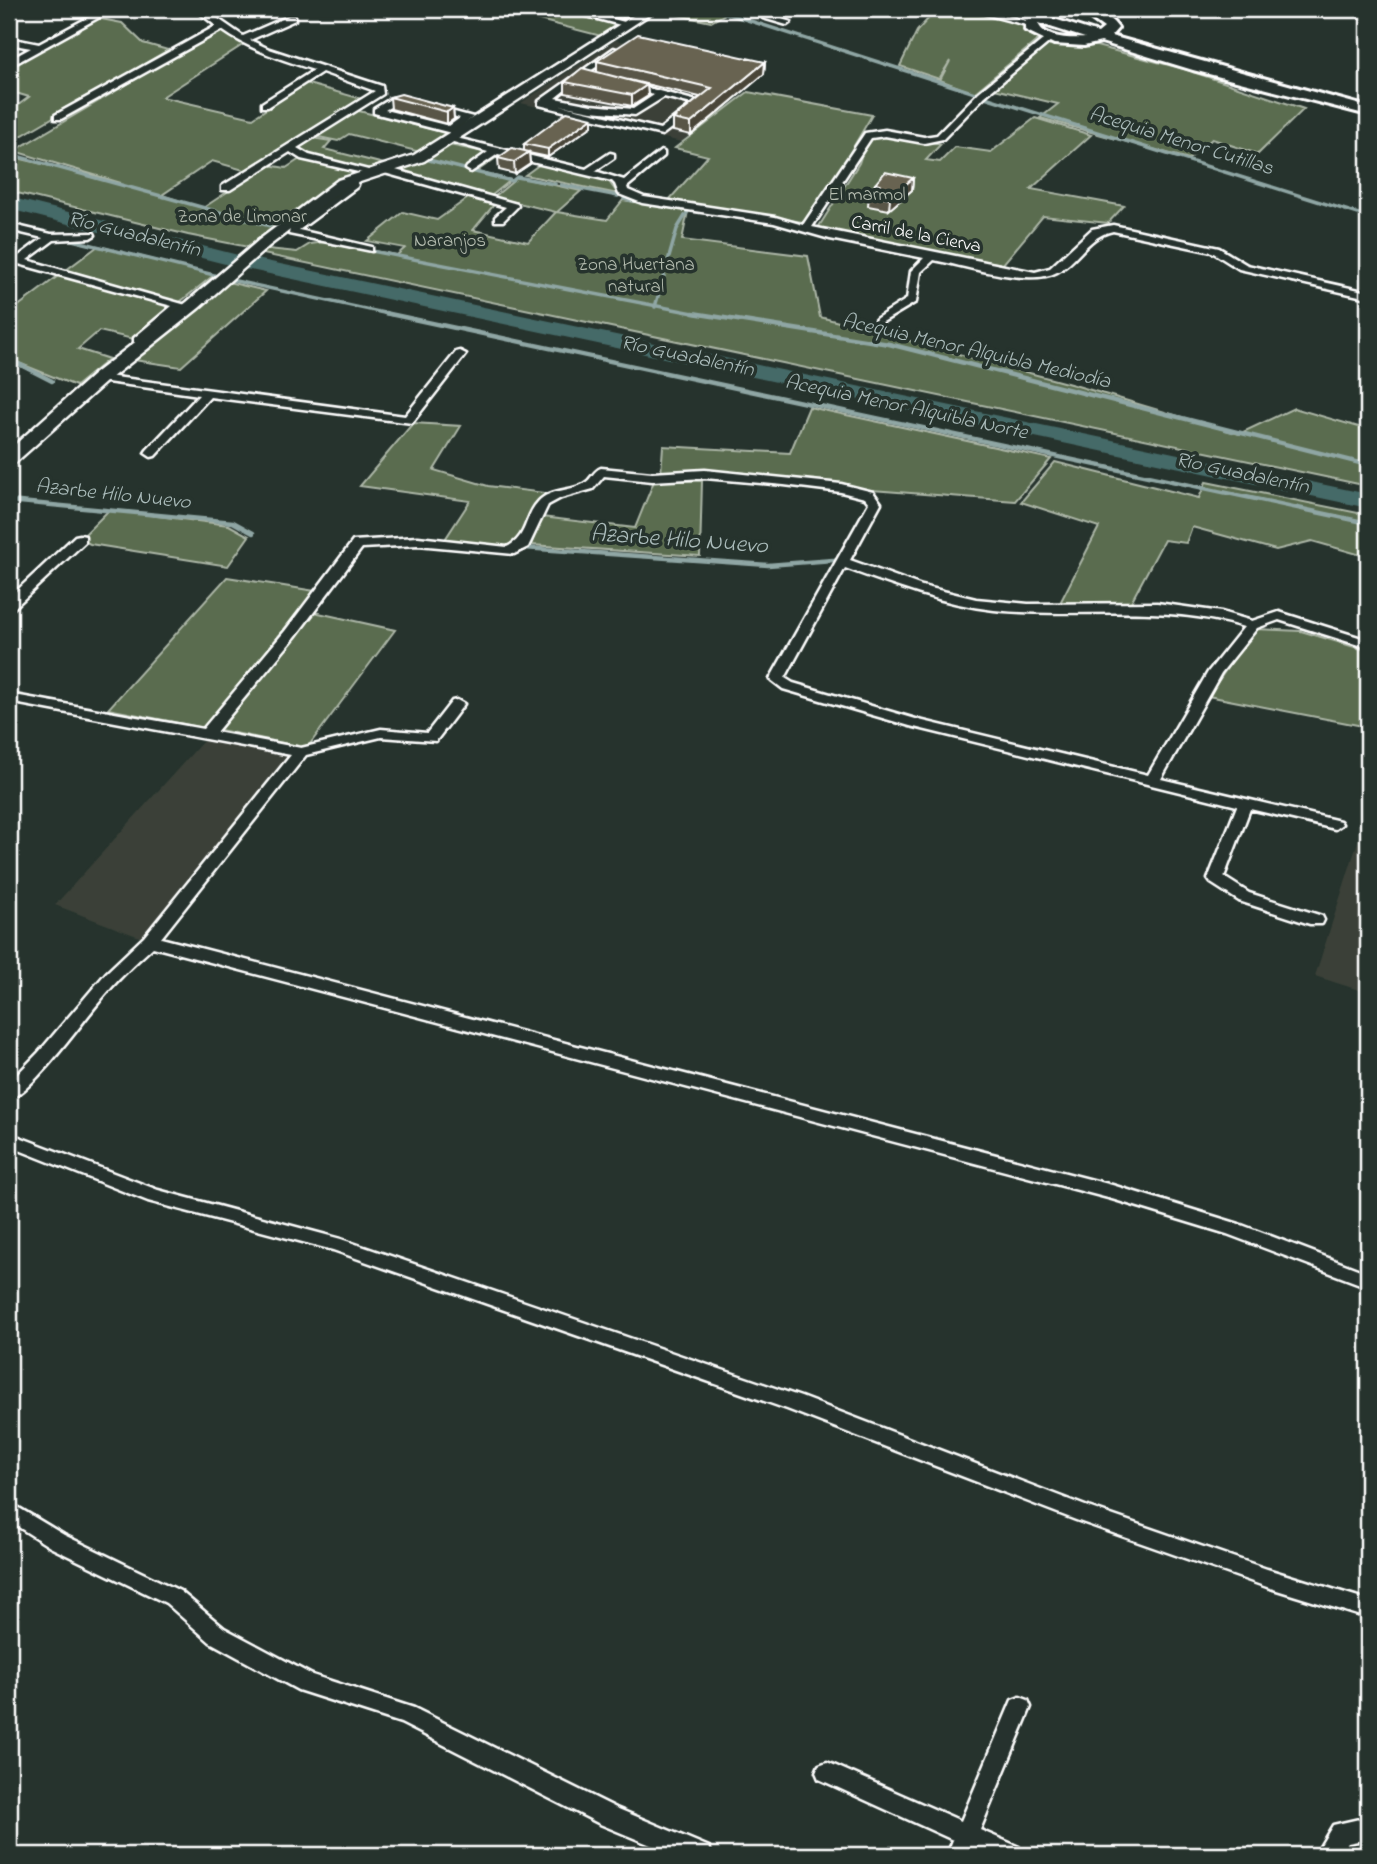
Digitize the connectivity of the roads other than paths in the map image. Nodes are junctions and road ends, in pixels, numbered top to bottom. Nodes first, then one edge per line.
1 (110, 9) edge
2 (199, 9) edge
3 (565, 9) edge
4 (652, 9) edge
5 (737, 9) edge
6 (970, 9) edge
7 (1005, 9) edge
8 (1034, 15) edge
9 (292, 18) dead end
10 (787, 22) dead end
11 (628, 24) junction
12 (224, 25) junction
13 (1108, 25) edge
14 (1049, 38) junction
15 (243, 40) junction
16 (9, 41) edge
17 (40, 47) junction
18 (616, 50) edge
19 (9, 64) edge
20 (321, 69) junction
21 (559, 69) junction
22 (580, 74) junction
23 (611, 82) junction
24 (547, 99) junction
25 (415, 103) edge
26 (1368, 103) edge
27 (265, 105) dead end
28 (428, 107) edge
29 (1368, 111) edge
30 (635, 112) junction
31 (58, 117) dead end
32 (635, 125) junction
33 (452, 134) junction
34 (290, 148) junction
35 (497, 150) junction
36 (661, 154) dead end
37 (610, 156) dead end
38 (471, 169) dead end
39 (378, 172) junction
40 (588, 172) junction
41 (351, 180) junction
42 (621, 187) junction
43 (226, 188) dead end
44 (499, 219) dead end
45 (9, 228) edge
46 (806, 228) junction
47 (90, 235) dead end
48 (51, 237) junction
49 (368, 249) dead end
50 (932, 256) junction
51 (21, 263) junction
52 (9, 270) edge
53 (1368, 295) edge
54 (881, 320) dead end
55 (145, 342) junction
56 (460, 354) dead end
57 (100, 378) junction
58 (207, 393) junction
59 (151, 453) dead end
60 (9, 459) edge
61 (80, 539) dead end
62 (842, 562) junction
63 (9, 605) edge
64 (1252, 625) junction
65 (1368, 644) edge
66 (9, 698) edge
67 (457, 704) dead end
68 (206, 734) junction
69 (301, 752) junction
70 (1152, 781) junction
71 (1245, 803) junction
72 (1335, 824) dead end
73 (1316, 920) dead end
74 (150, 942) junction
75 (9, 1093) edge
76 (9, 1139) edge
77 (1368, 1280) edge
78 (9, 1510) edge
79 (1368, 1609) edge
80 (1020, 1707) dead end
81 (827, 1772) dead end
82 (1368, 1828) edge
83 (963, 1846) edge
84 (701, 1855) edge
85 (1011, 1855) edge
86 (1326, 1855) edge

1 - 17 street
2 - 12 street
3 - 11 street
4 - 11 main road
5 - 10 street
6 - 8 street
7 - 8 main road
8 - 13 main road
8 - 14 main road
9 - 15 street
11 - 21 main road
12 - 15 street
12 - 31 street
13 - 14 main road
13 - 26 main road
13 - 29 main road
14 - 46 street
15 - 20 street
16 - 17 street
17 - 19 street
18 - 22 street
20 - 27 street
20 - 34 street
21 - 22 street
21 - 33 main road
22 - 23 street
22 - 24 street
23 - 30 street
23 - 32 street
24 - 30 street
24 - 32 street
25 - 33 street, Carril de la Cierva
28 - 33 street
30 - 32 street
33 - 35 street, Carril de la Cierva
33 - 39 main road
34 - 39 street
34 - 43 street
35 - 38 street
35 - 40 street, Carril de la Cierva
36 - 42 street
37 - 40 street
39 - 41 main road
39 - 44 street
40 - 42 street, Carril de la Cierva
41 - 49 street
41 - 55 main road
42 - 46 street, Carril de la Cierva
45 - 48 street
46 - 50 street, Carril de la Cierva
47 - 48 street
48 - 51 street
50 - 53 street, Carril de la Cierva
50 - 54 street
51 - 52 street
51 - 55 street
55 - 57 main road
56 - 58 street
57 - 58 street
57 - 60 main road
58 - 59 street
61 - 63 street
62 - 64 street
62 - 68 street
62 - 70 street
64 - 65 street
64 - 70 street
66 - 68 street
67 - 69 street
68 - 69 street
69 - 74 street
70 - 71 street
71 - 72 street
71 - 73 street
74 - 75 street
74 - 77 street
76 - 79 street
78 - 84 street
80 - 83 street
81 - 83 street
82 - 86 street
83 - 85 street

